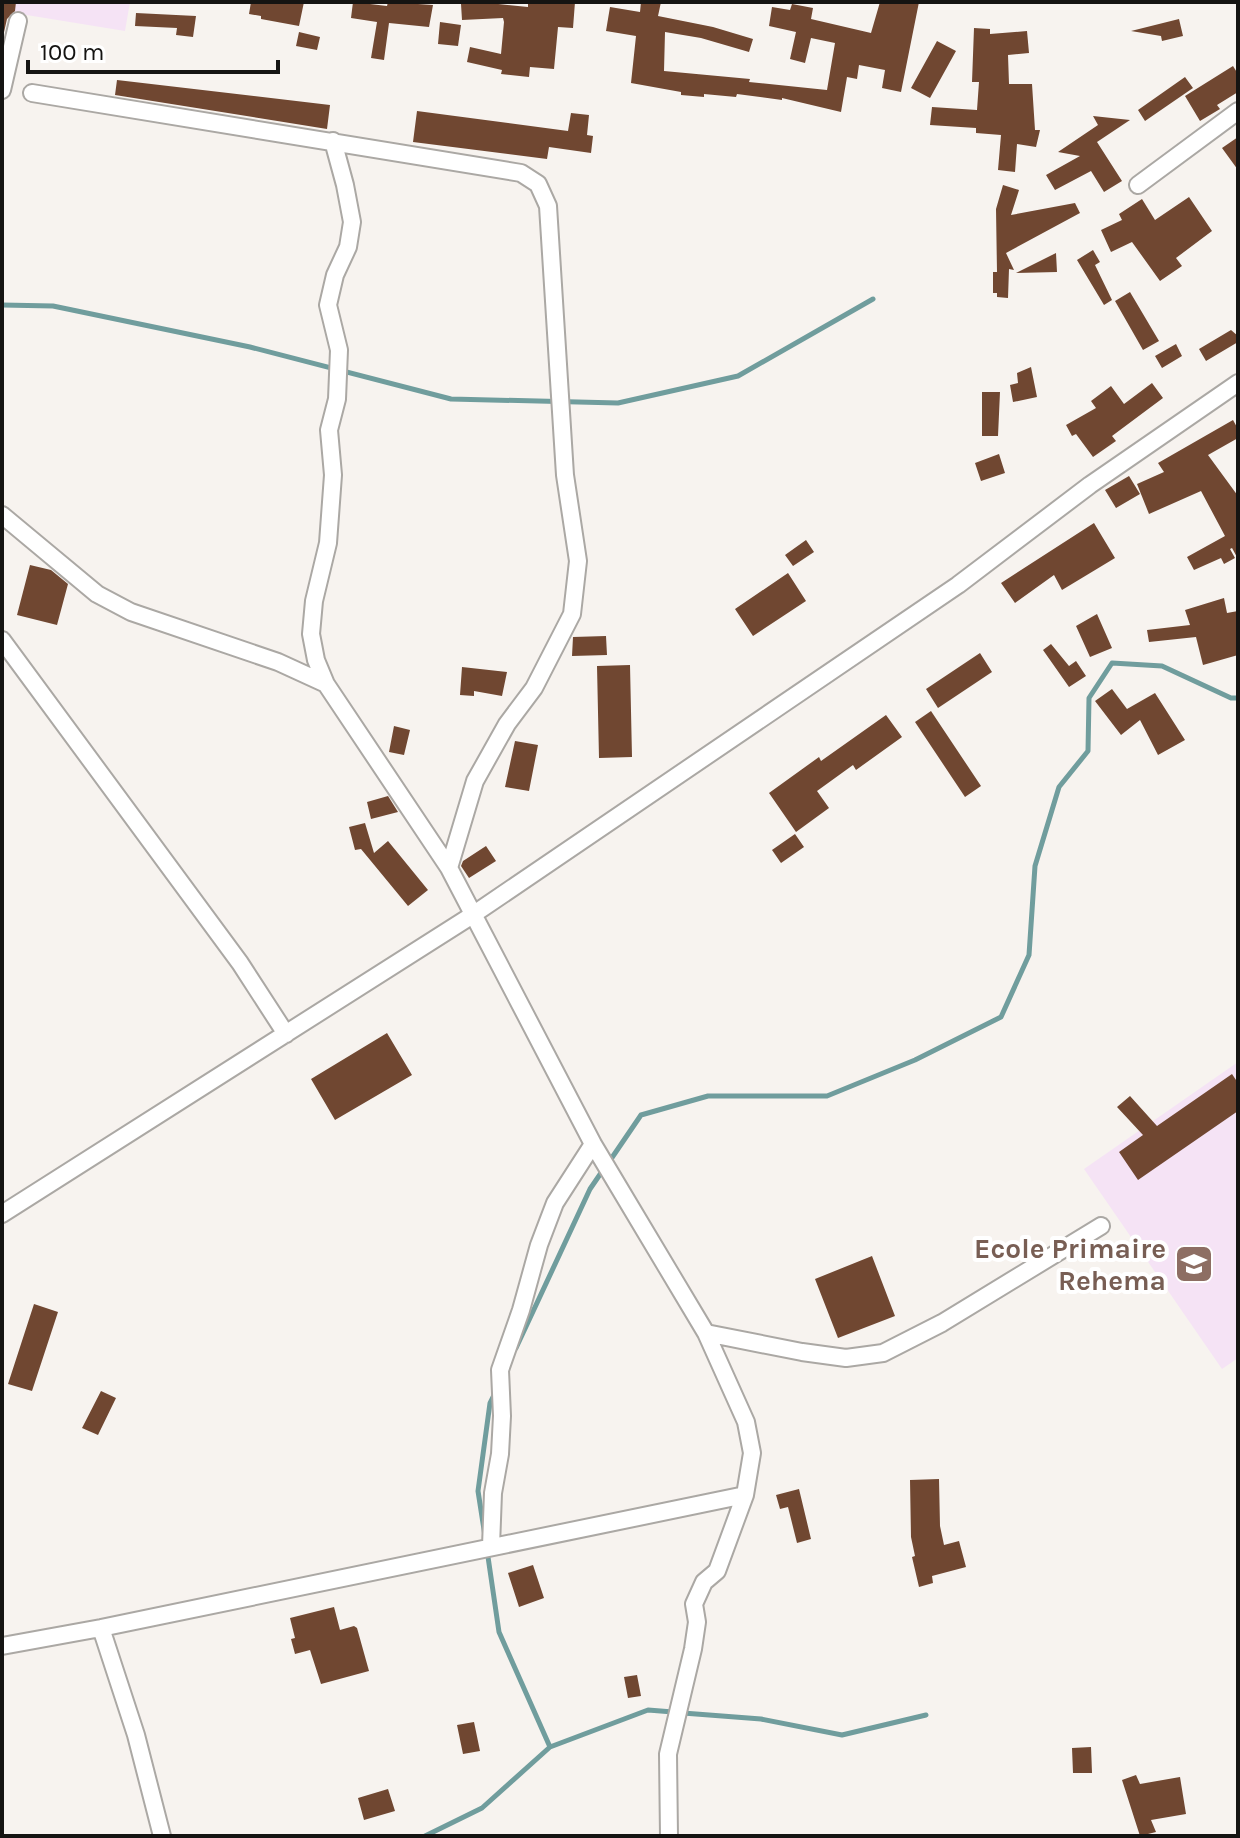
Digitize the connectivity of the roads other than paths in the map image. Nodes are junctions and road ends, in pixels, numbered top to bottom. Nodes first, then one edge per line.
1 (18, 21) dead end
2 (2, 90) edge
3 (32, 93) dead end
4 (1238, 111) edge
5 (333, 141) junction
6 (1138, 185) dead end
7 (1238, 383) edge
8 (2, 515) edge
9 (2, 640) edge
10 (326, 684) junction
11 (449, 868) junction
12 (471, 916) junction
13 (286, 1034) junction
14 (593, 1144) junction
15 (2, 1214) edge
16 (1101, 1226) dead end
17 (706, 1333) junction
18 (745, 1495) junction
19 (491, 1546) junction
20 (101, 1628) junction
21 (2, 1646) edge
22 (162, 1836) edge
23 (669, 1836) edge

1 - 2 street
3 - 5 street
4 - 6 street
5 - 10 street
5 - 11 street
7 - 12 street
8 - 10 street
9 - 13 street
10 - 11 street
11 - 12 street
12 - 13 street
12 - 14 street
13 - 15 street
14 - 17 street
14 - 19 street
16 - 17 street
17 - 18 street
18 - 19 street
18 - 23 street
19 - 20 street
20 - 21 street
20 - 22 street

